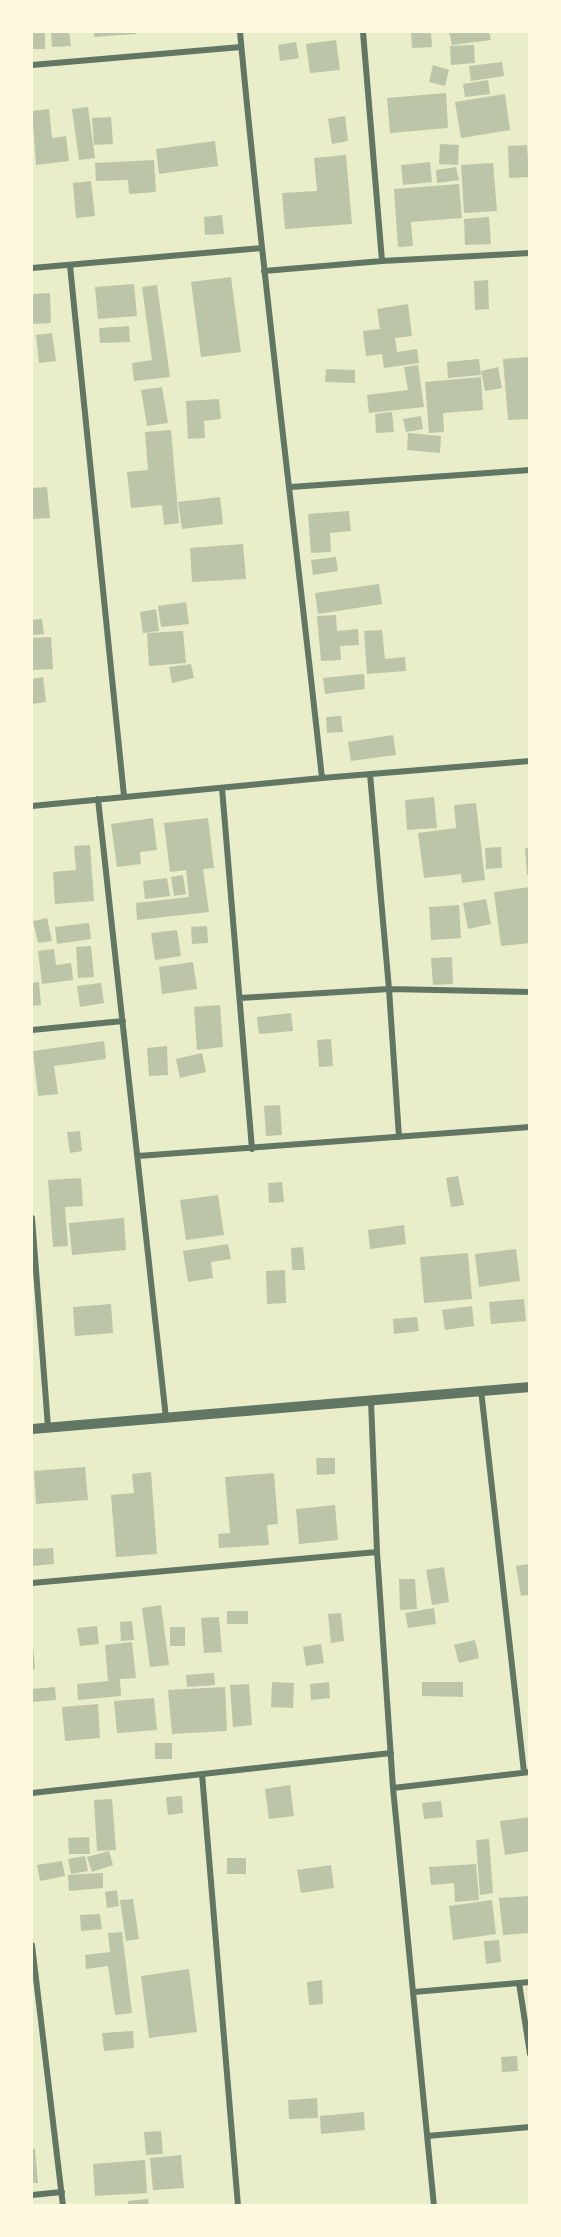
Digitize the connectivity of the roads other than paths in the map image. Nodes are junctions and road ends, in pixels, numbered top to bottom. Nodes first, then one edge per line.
1 (240, 32) edge
2 (363, 32) edge
3 (241, 47) junction
4 (32, 65) edge
5 (262, 248) junction
6 (530, 253) edge
7 (381, 261) junction
8 (70, 266) junction
9 (32, 268) edge
10 (264, 272) junction
11 (530, 470) edge
12 (291, 487) junction
13 (530, 761) edge
14 (369, 774) junction
15 (322, 778) junction
16 (222, 788) junction
17 (124, 796) junction
18 (98, 799) junction
19 (32, 806) edge
20 (389, 989) junction
21 (530, 992) edge
22 (240, 998) junction
23 (123, 1021) junction
24 (32, 1030) edge
25 (530, 1127) edge
26 (399, 1137) junction
27 (252, 1149) junction
28 (138, 1156) junction
29 (32, 1218) edge
30 (530, 1387) edge
31 (481, 1390) junction
32 (371, 1401) junction
33 (166, 1418) junction
34 (48, 1427) junction
35 (32, 1429) edge
36 (377, 1552) junction
37 (32, 1583) edge
38 (391, 1754) junction
39 (527, 1772) edge
40 (202, 1774) junction
41 (393, 1788) junction
42 (32, 1793) edge
43 (32, 1945) edge
44 (530, 1982) edge
45 (519, 1983) junction
46 (414, 1992) junction
47 (530, 2054) edge
48 (530, 2127) edge
49 (427, 2136) junction
50 (62, 2192) junction
51 (32, 2195) edge
52 (63, 2205) edge
53 (238, 2205) edge
54 (434, 2205) edge

1 - 3 street
2 - 7 street
3 - 4 street
3 - 5 street
5 - 8 street
5 - 10 street
6 - 7 street
7 - 10 street
8 - 9 street
8 - 17 street
10 - 12 street
11 - 12 street
12 - 15 street
13 - 14 street
14 - 15 street
14 - 20 street
15 - 16 street
16 - 17 street
16 - 22 street
17 - 18 street
18 - 19 street
18 - 23 street
20 - 21 street
20 - 22 street
20 - 26 street
22 - 27 street
23 - 24 street
23 - 28 street
25 - 26 street
26 - 27 street
27 - 28 street
28 - 33 street
29 - 34 street
30 - 31 street
31 - 32 street
31 - 39 street
32 - 33 street
32 - 36 street
33 - 34 street
34 - 35 street
36 - 37 street
36 - 38 street
38 - 40 street
38 - 41 street
39 - 41 street
40 - 42 street
40 - 53 street
41 - 46 street
43 - 50 street
44 - 45 street
45 - 46 street
45 - 47 street
46 - 49 street
48 - 49 street
49 - 54 street
50 - 51 street
50 - 52 street

